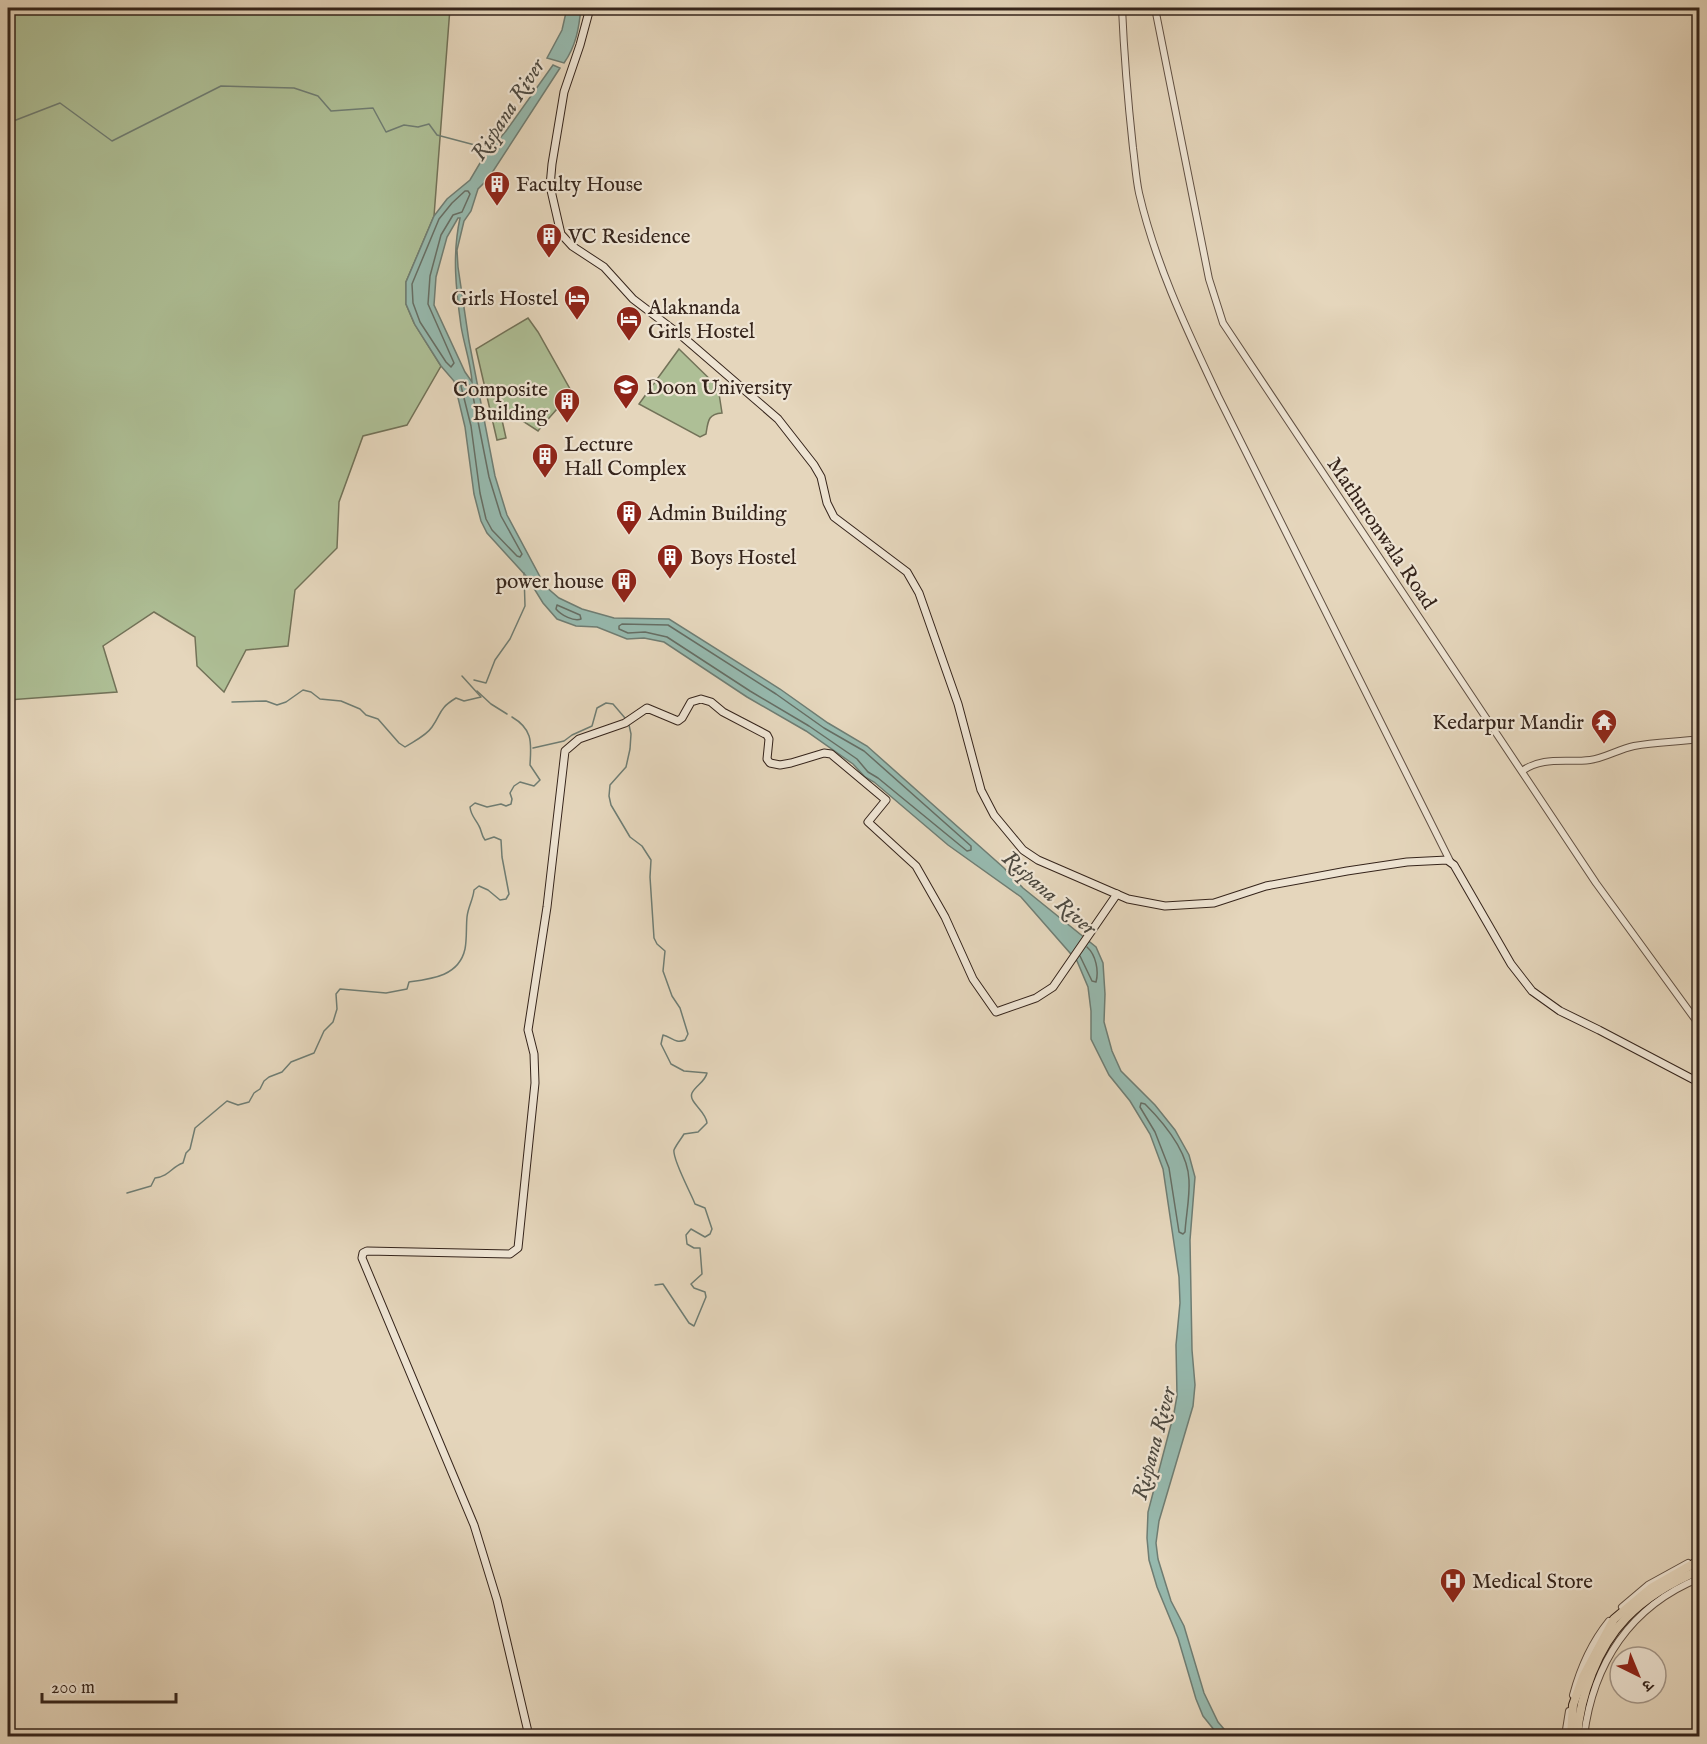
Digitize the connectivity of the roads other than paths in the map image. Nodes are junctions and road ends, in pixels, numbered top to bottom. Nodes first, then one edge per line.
1 (590, 8) edge
2 (1122, 8) edge
3 (1155, 8) edge
4 (1700, 739) edge
5 (1522, 771) junction
6 (1450, 861) junction
7 (1117, 894) junction
8 (1700, 1026) edge
9 (1700, 1083) edge
10 (1700, 1559) edge
11 (1700, 1570) edge
12 (1700, 1578) edge
13 (529, 1737) edge
14 (1565, 1737) edge
15 (1571, 1737) edge
16 (1577, 1737) edge
17 (1584, 1737) edge

1 - 7 main road
2 - 6 street
3 - 5 street, Mathuronwala Road
4 - 5 street
5 - 8 street, Mathuronwala Road
6 - 7 main road
6 - 9 main road
7 - 13 main road
10 - 14 street
10 - 15 highway
11 - 16 highway
12 - 17 street

